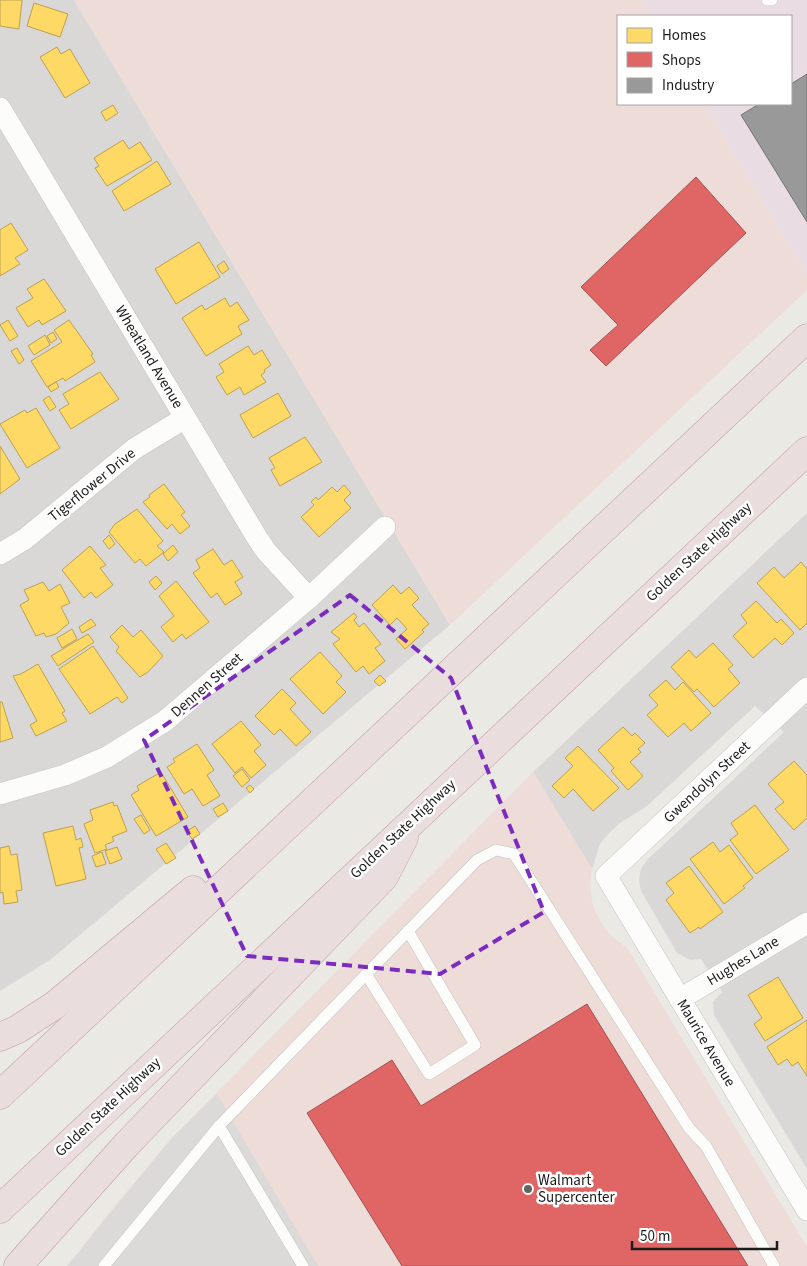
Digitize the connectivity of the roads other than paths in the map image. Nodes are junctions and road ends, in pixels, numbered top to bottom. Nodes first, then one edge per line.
1 (767, 0) edge
2 (772, 0) edge
3 (0, 108) edge
4 (807, 338) edge
5 (185, 418) junction
6 (807, 451) edge
7 (385, 527) dead end
8 (0, 554) edge
9 (309, 598) junction
10 (807, 688) edge
11 (405, 712) junction
12 (0, 794) edge
13 (413, 820) junction
14 (606, 876) joint
15 (807, 923) edge
16 (408, 931) junction
17 (366, 974) junction
18 (680, 999) junction
19 (0, 1038) edge
20 (0, 1095) edge
21 (219, 1126) junction
22 (0, 1209) edge
23 (807, 1210) edge
24 (18, 1266) edge
25 (104, 1266) edge
26 (303, 1266) edge
27 (774, 1266) edge

1 - 2 lane
3 - 5 street, Wheatland Avenue
4 - 11 highway
5 - 8 street, Tigerflower Drive
5 - 9 street, Wheatland Avenue
6 - 13 highway, Golden State Highway
7 - 9 street, Dennen Street
9 - 12 street, Dennen Street
10 - 14 street, Gwendolyn Street
11 - 19 highway
11 - 20 highway
13 - 22 highway, Golden State Highway
13 - 24 highway
14 - 18 street, Maurice Avenue
15 - 18 street, Hughes Lane
16 - 17 lane
16 - 17 lane
16 - 27 lane
17 - 21 lane
18 - 23 street, Maurice Avenue
21 - 25 lane
21 - 26 lane

